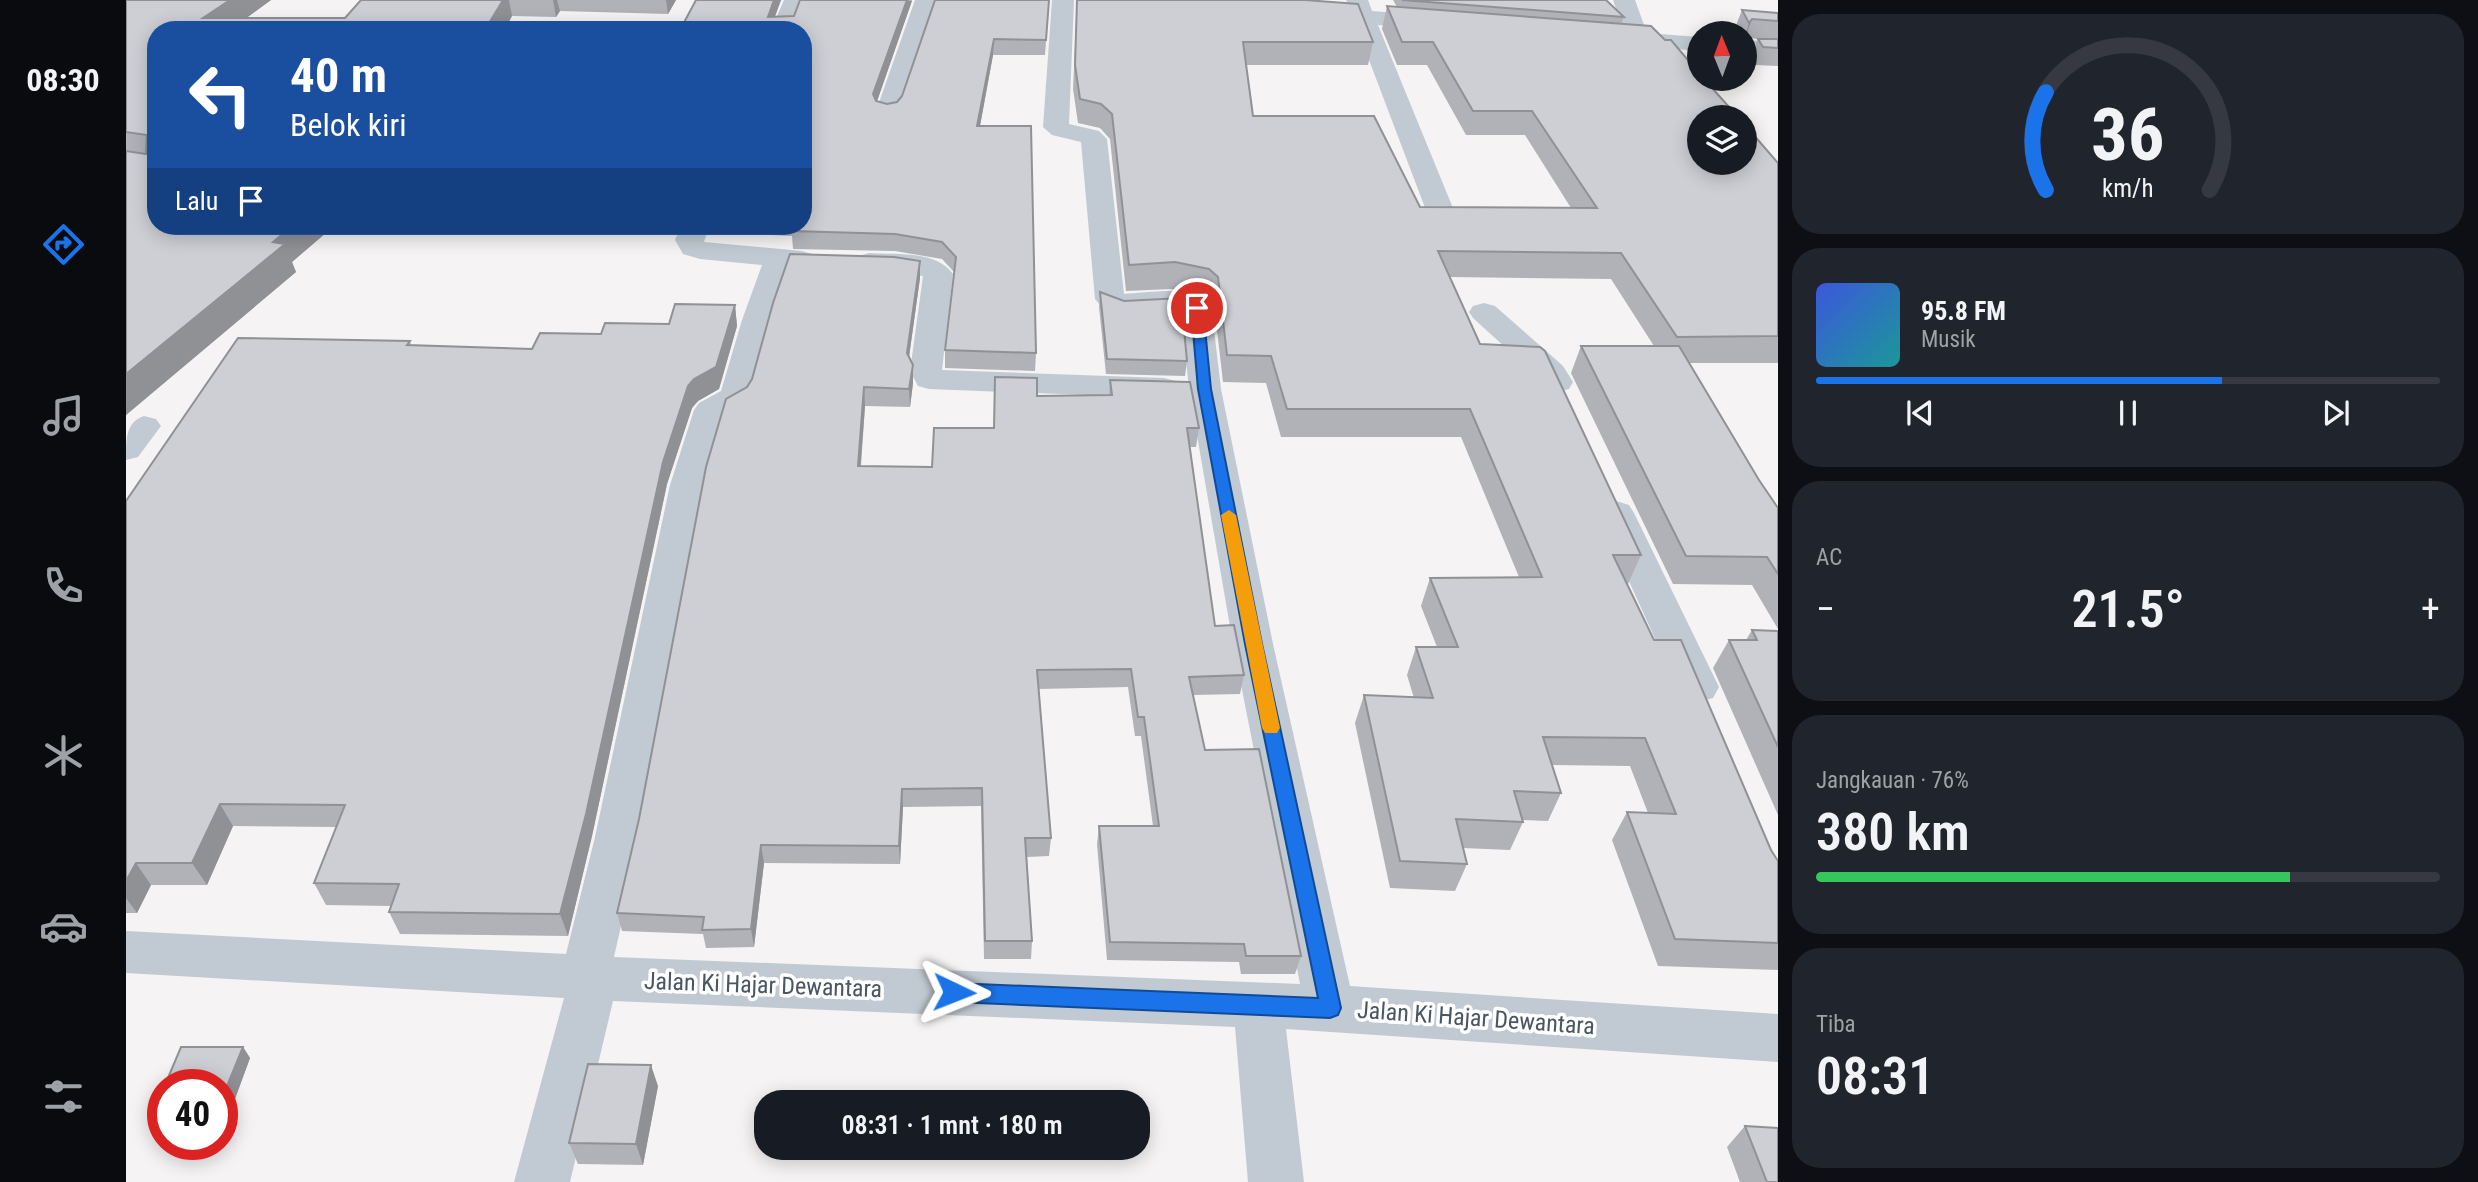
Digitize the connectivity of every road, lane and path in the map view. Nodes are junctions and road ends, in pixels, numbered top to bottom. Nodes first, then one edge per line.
1 (795, 0) edge
2 (926, 0) edge
3 (1063, 0) edge
4 (1624, 0) edge
5 (1360, 9) edge
6 (1282, 11) edge
7 (786, 21) edge
8 (1461, 25) edge
9 (1598, 36) edge
10 (1639, 40) junction
11 (1687, 43) edge
12 (1757, 48) edge
13 (1778, 49) edge
14 (888, 111) edge
15 (1441, 213) edge
16 (691, 235) edge
17 (778, 260) junction
18 (1484, 312) dead end
19 (1205, 389) junction
20 (1569, 410) edge
21 (1603, 485) edge
22 (1710, 714) edge
23 (126, 952) edge
24 (589, 977) junction
25 (1258, 1005) junction
26 (1330, 1008) junction
27 (1778, 1038) edge
28 (542, 1182) edge
29 (1276, 1182) edge

1 - 7 street
2 - 14 street
3 - 19 street
4 - 10 street
5 - 6 street
5 - 8 street
5 - 15 street
9 - 10 street
10 - 11 street
12 - 13 street
16 - 17 street
17 - 19 street
17 - 24 street
18 - 20 street
19 - 26 street
21 - 22 street
23 - 24 street, Jalan Ki Hajar Dewantara
24 - 25 street, Jalan Ki Hajar Dewantara
24 - 28 street
25 - 26 street, Jalan Ki Hajar Dewantara
25 - 29 street
26 - 27 street, Jalan Ki Hajar Dewantara

